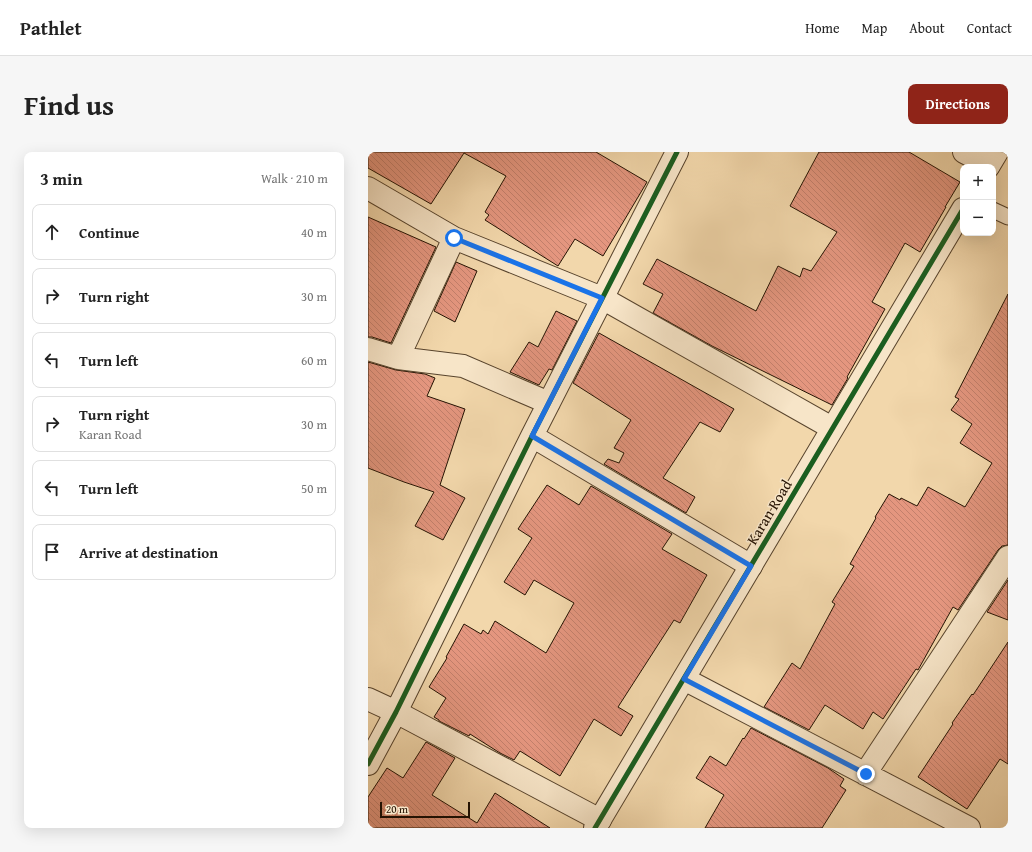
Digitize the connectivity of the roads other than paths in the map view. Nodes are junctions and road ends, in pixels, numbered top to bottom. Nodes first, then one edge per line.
1 (677, 152) edge
2 (964, 152) edge
3 (991, 161) edge
4 (368, 188) edge
5 (996, 211) edge
6 (960, 214) edge
7 (1008, 217) edge
8 (454, 238) junction
9 (602, 298) junction
10 (368, 349) edge
11 (398, 358) junction
12 (549, 403) junction
13 (832, 428) junction
14 (532, 436) junction
15 (1008, 557) edge
16 (751, 566) junction
17 (684, 679) junction
18 (368, 699) edge
19 (396, 712) junction
20 (368, 764) edge
21 (866, 774) junction
22 (597, 824) edge
23 (969, 828) edge

1 - 9 street
2 - 3 street
4 - 8 street
5 - 7 lane
6 - 13 street, Karan Road
8 - 9 street
8 - 11 street
9 - 12 street
9 - 13 street
10 - 11 street
11 - 12 street
12 - 14 street
13 - 16 street, Karan Road
14 - 16 street
14 - 19 street
15 - 21 street
16 - 17 street, Karan Road
17 - 21 street
17 - 22 street, Karan Road
18 - 19 street
19 - 20 street
19 - 22 street
21 - 23 street

